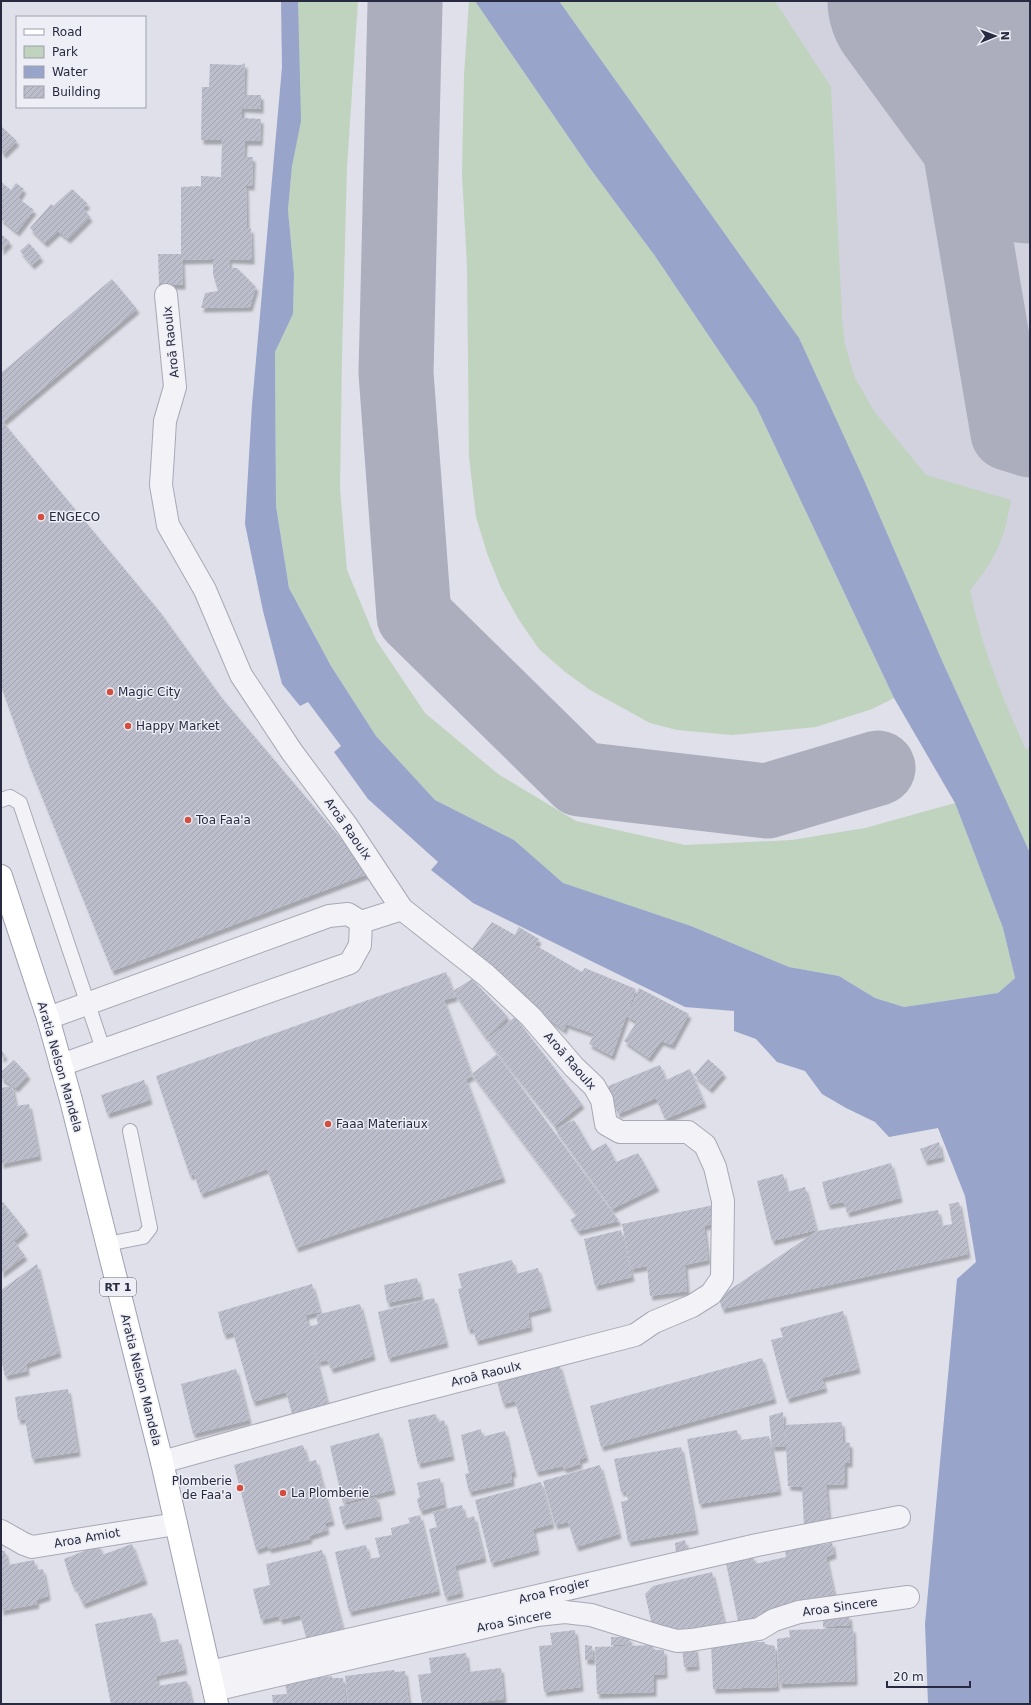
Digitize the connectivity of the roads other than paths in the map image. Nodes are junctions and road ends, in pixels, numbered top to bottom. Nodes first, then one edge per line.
1 (166, 295) dead end
2 (1, 800) edge
3 (1, 876) edge
4 (402, 909) junction
5 (361, 922) junction
6 (89, 1004) junction
7 (48, 1018) junction
8 (103, 1049) junction
9 (61, 1065) junction
10 (130, 1131) dead end
11 (107, 1244) junction
12 (162, 1462) junction
13 (899, 1517) dead end
14 (176, 1524) junction
15 (1, 1531) edge
16 (908, 1597) dead end
17 (214, 1689) edge

1 - 4 street, Aroā Raoulx
2 - 6 lane
3 - 7 main road, Aratia Nelson Mandela / RT 1
4 - 5 street
4 - 12 street, Aroā Raoulx
5 - 6 street
5 - 8 street
6 - 7 street
6 - 8 lane
7 - 9 main road, Aratia Nelson Mandela / RT 1
8 - 9 street
9 - 11 main road, Aratia Nelson Mandela / RT 1
10 - 11 lane
11 - 12 main road, Aratia Nelson Mandela / RT 1
12 - 14 main road, Aratia Nelson Mandela / RT 1
13 - 17 street, Aroa Frogier
14 - 15 street, Aroa Amiot
14 - 17 main road, Aratia Nelson Mandela / RT 1
16 - 17 street, Aroa Sincere

